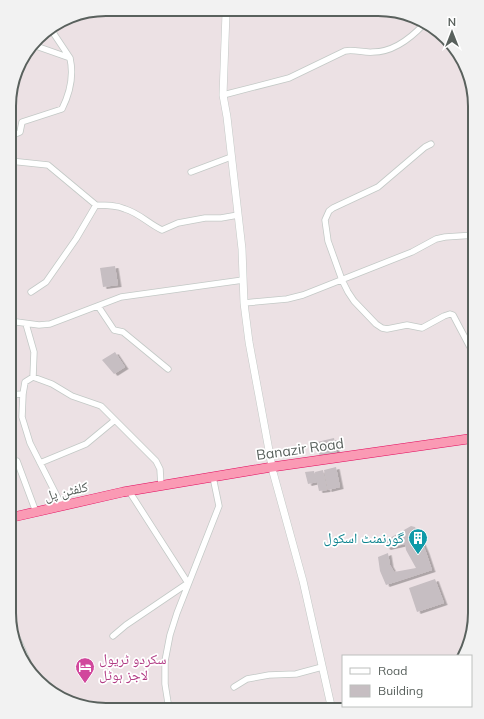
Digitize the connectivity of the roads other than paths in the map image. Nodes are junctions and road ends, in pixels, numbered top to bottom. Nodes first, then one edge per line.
1 (226, 16) edge
2 (421, 27) edge
3 (54, 33) edge
4 (39, 46) edge
5 (70, 58) junction
6 (224, 95) junction
7 (16, 134) edge
8 (431, 144) dead end
9 (231, 157) junction
10 (16, 162) edge
11 (192, 172) dead end
12 (96, 205) junction
13 (238, 215) junction
14 (468, 235) edge
15 (243, 280) junction
16 (342, 280) junction
17 (31, 292) dead end
18 (244, 303) junction
19 (98, 306) junction
20 (16, 323) edge
21 (26, 324) junction
22 (468, 343) edge
23 (168, 369) dead end
24 (33, 377) junction
25 (16, 394) edge
26 (23, 394) junction
27 (115, 420) junction
28 (468, 439) edge
29 (16, 461) edge
30 (40, 463) junction
31 (272, 467) junction
32 (213, 477) junction
33 (161, 486) junction
34 (130, 491) junction
35 (62, 506) junction
36 (36, 512) junction
37 (16, 516) edge
38 (188, 583) junction
39 (113, 636) dead end
40 (322, 667) junction
41 (234, 687) dead end
42 (168, 703) edge
43 (330, 703) edge

1 - 6 street
2 - 6 street
3 - 5 street
4 - 5 street
5 - 7 street
6 - 9 street
8 - 16 street
9 - 11 street
9 - 13 street
10 - 12 street
12 - 13 street
12 - 17 street
13 - 15 street
14 - 16 street
15 - 18 street
15 - 19 street
16 - 18 street
16 - 22 street
18 - 31 street
19 - 21 street
19 - 23 street
20 - 21 street
21 - 24 street
24 - 26 street
24 - 27 street
25 - 26 street
26 - 30 street
27 - 30 street
27 - 33 street
28 - 31 highway, Banazir Road
29 - 36 street
30 - 35 street
31 - 32 highway, Banazir Road
31 - 40 street
32 - 33 highway, Banazir Road
32 - 38 street
33 - 34 highway, Banazir Road
34 - 35 highway, کلفٹن پل
34 - 38 street
35 - 36 highway, کلفٹن پل
36 - 37 highway, کلفٹن پل
38 - 39 street
38 - 42 street
40 - 41 street
40 - 43 street

